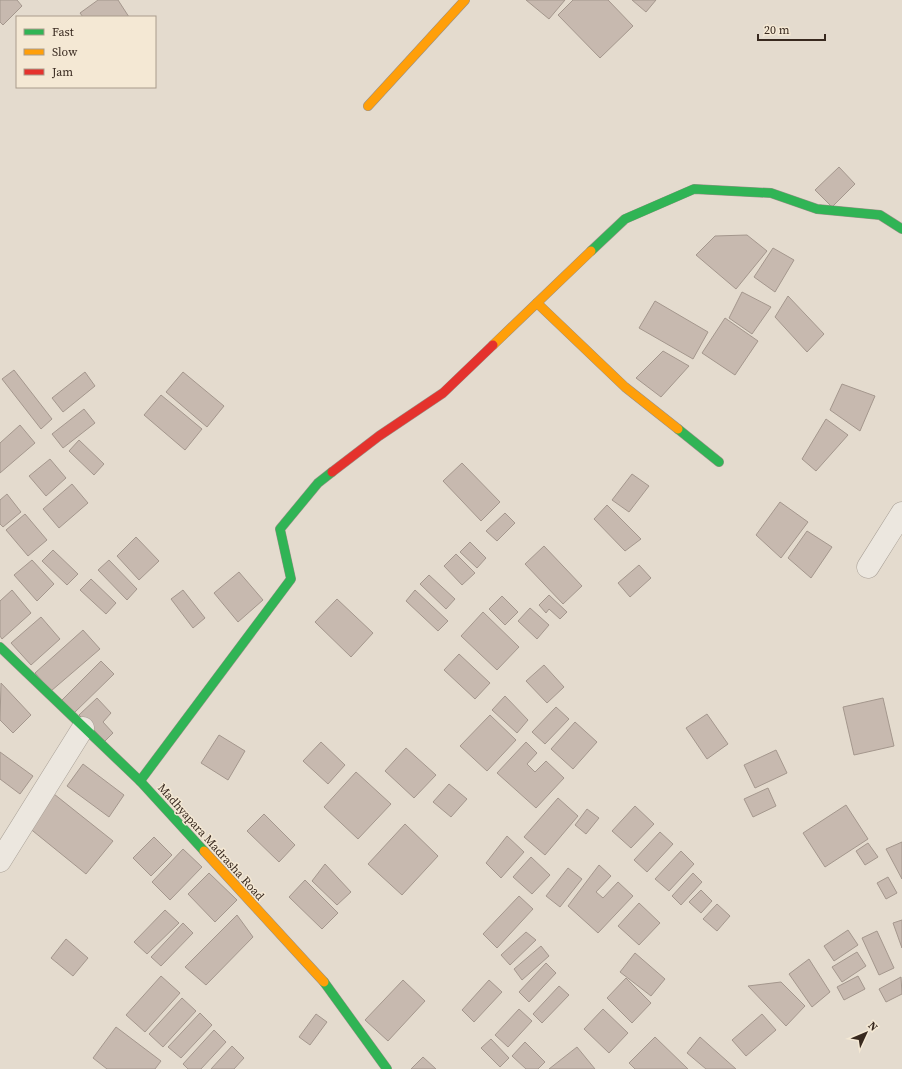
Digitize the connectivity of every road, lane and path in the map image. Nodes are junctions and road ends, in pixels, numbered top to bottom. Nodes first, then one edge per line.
1 (464, 0) edge
2 (368, 106) dead end
3 (902, 229) edge
4 (537, 303) junction
5 (720, 462) dead end
6 (902, 513) edge
7 (868, 567) dead end
8 (0, 647) edge
9 (83, 728) junction
10 (140, 782) junction
11 (0, 861) edge
12 (387, 1069) edge

1 - 2 street
3 - 4 street
4 - 5 street
4 - 10 street
6 - 7 street
8 - 9 street, Madhyapara Madrasha Road
9 - 10 street, Madhyapara Madrasha Road
9 - 11 street
10 - 12 street, Madhyapara Madrasha Road

